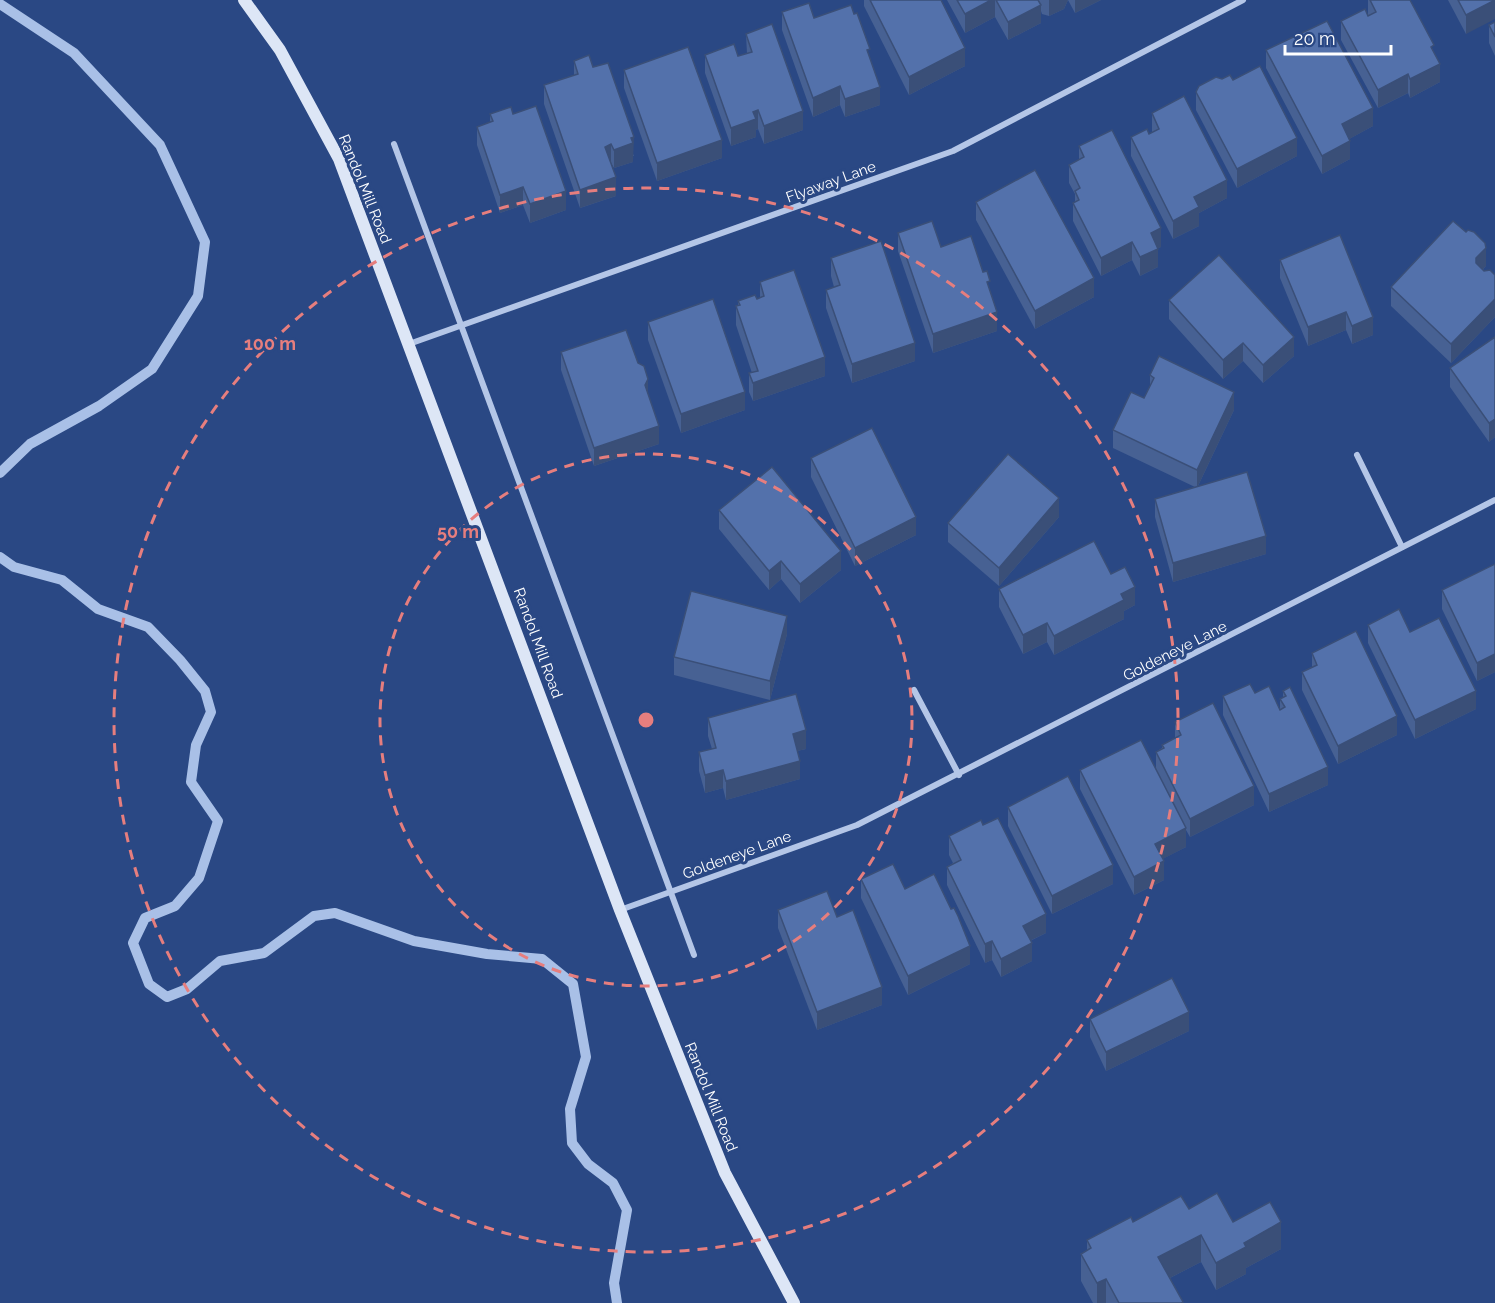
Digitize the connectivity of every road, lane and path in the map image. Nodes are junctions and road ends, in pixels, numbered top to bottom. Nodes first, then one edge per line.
1 (244, 0) edge
2 (1243, 0) edge
3 (394, 144) dead end
4 (459, 324) junction
5 (409, 344) junction
6 (1357, 455) dead end
7 (1495, 500) edge
8 (1402, 547) junction
9 (914, 690) dead end
10 (959, 775) junction
11 (671, 892) junction
12 (620, 910) junction
13 (694, 955) dead end
14 (794, 1303) edge

1 - 5 main road, Randol Mill Road
2 - 4 street, Flyaway Lane
3 - 4 street
4 - 5 street, Flyaway Lane
4 - 11 street
5 - 12 main road, Randol Mill Road
6 - 8 street
7 - 8 street, Goldeneye Lane
8 - 10 street, Goldeneye Lane
9 - 10 street
10 - 11 street, Goldeneye Lane
11 - 12 street, Goldeneye Lane
11 - 13 street
12 - 14 main road, Randol Mill Road

